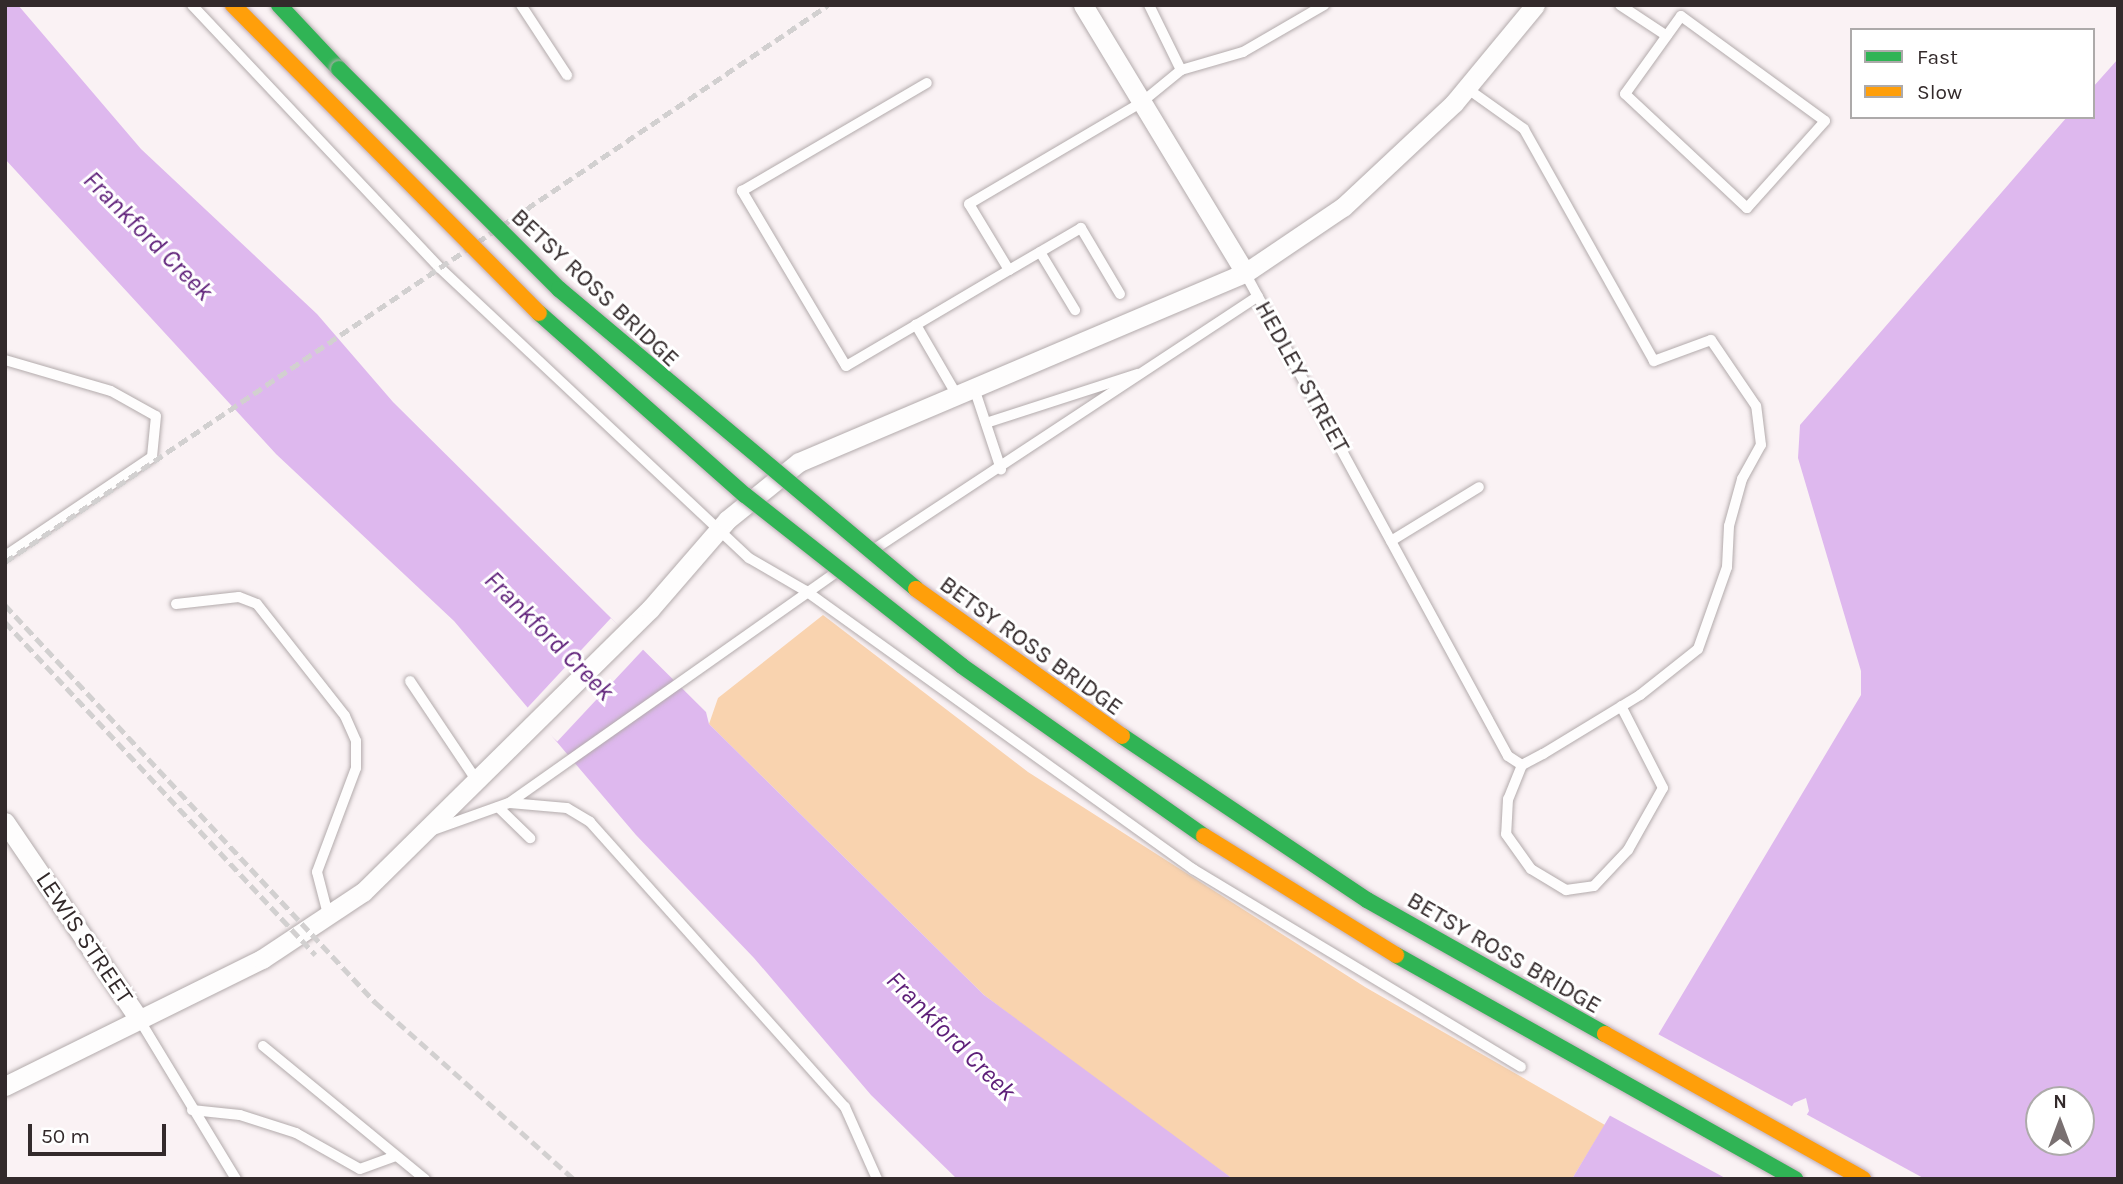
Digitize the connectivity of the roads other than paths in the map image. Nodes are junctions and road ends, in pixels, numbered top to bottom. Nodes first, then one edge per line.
1 (192, 5) edge
2 (233, 5) edge
3 (279, 5) edge
4 (304, 5) edge
5 (521, 5) edge
6 (1083, 5) edge
7 (1149, 5) edge
8 (1324, 5) edge
9 (1535, 5) edge
10 (1620, 5) edge
11 (1667, 36) junction
12 (339, 69) junction
13 (1181, 70) junction
14 (567, 75) dead end
15 (927, 83) dead end
16 (1468, 89) junction
17 (1142, 102) junction
18 (1040, 251) junction
19 (1009, 270) junction
20 (1245, 273) junction
21 (1120, 294) dead end
22 (1258, 296) junction
23 (1075, 310) dead end
24 (916, 325) junction
25 (5, 360) edge
26 (1145, 372) junction
27 (964, 388) junction
28 (986, 423) junction
29 (1001, 469) junction
30 (1479, 486) dead end
31 (720, 527) junction
32 (1391, 541) junction
33 (5, 556) edge
34 (806, 591) junction
35 (176, 604) dead end
36 (410, 681) dead end
37 (1621, 706) junction
38 (1522, 765) junction
39 (477, 781) junction
40 (509, 803) junction
41 (498, 807) junction
42 (5, 822) edge
43 (424, 833) junction
44 (530, 838) dead end
45 (330, 918) junction
46 (139, 1019) junction
47 (263, 1046) dead end
48 (1521, 1067) dead end
49 (5, 1086) edge
50 (192, 1110) junction
51 (396, 1156) junction
52 (236, 1179) edge
53 (425, 1179) edge
54 (877, 1179) edge
55 (1796, 1179) edge
56 (1863, 1179) edge

1 - 31 lane
2 - 55 highway, bridge
3 - 12 highway, BETSY ROSS BRIDGE
4 - 12 highway
5 - 14 lane
6 - 17 street, HEDLEY STREET
7 - 13 lane
8 - 13 lane
9 - 16 street
10 - 11 lane
11 - 11 lane
12 - 56 highway, BETSY ROSS BRIDGE, bridge
13 - 17 lane
15 - 24 lane
16 - 20 street
16 - 37 lane
17 - 19 lane
17 - 20 street, HEDLEY STREET
18 - 19 lane
18 - 21 lane
18 - 23 lane
19 - 24 lane
20 - 22 lane, HEDLEY STREET
20 - 27 street
22 - 26 lane
22 - 32 lane, HEDLEY STREET
24 - 27 lane
25 - 33 lane
26 - 28 lane
26 - 29 lane
27 - 28 lane
27 - 31 street
28 - 29 lane
29 - 34 lane
30 - 32 lane
31 - 34 lane
31 - 39 street
32 - 38 lane, HEDLEY STREET
34 - 40 lane
34 - 48 lane
35 - 45 lane
36 - 39 lane
37 - 38 lane
37 - 38 lane
39 - 43 street
40 - 41 lane
40 - 54 lane
41 - 43 lane
41 - 44 lane
42 - 46 street, LEWIS STREET
43 - 45 street
45 - 46 street
46 - 49 street
46 - 50 lane
47 - 51 lane
50 - 51 lane
50 - 52 lane
51 - 53 lane

